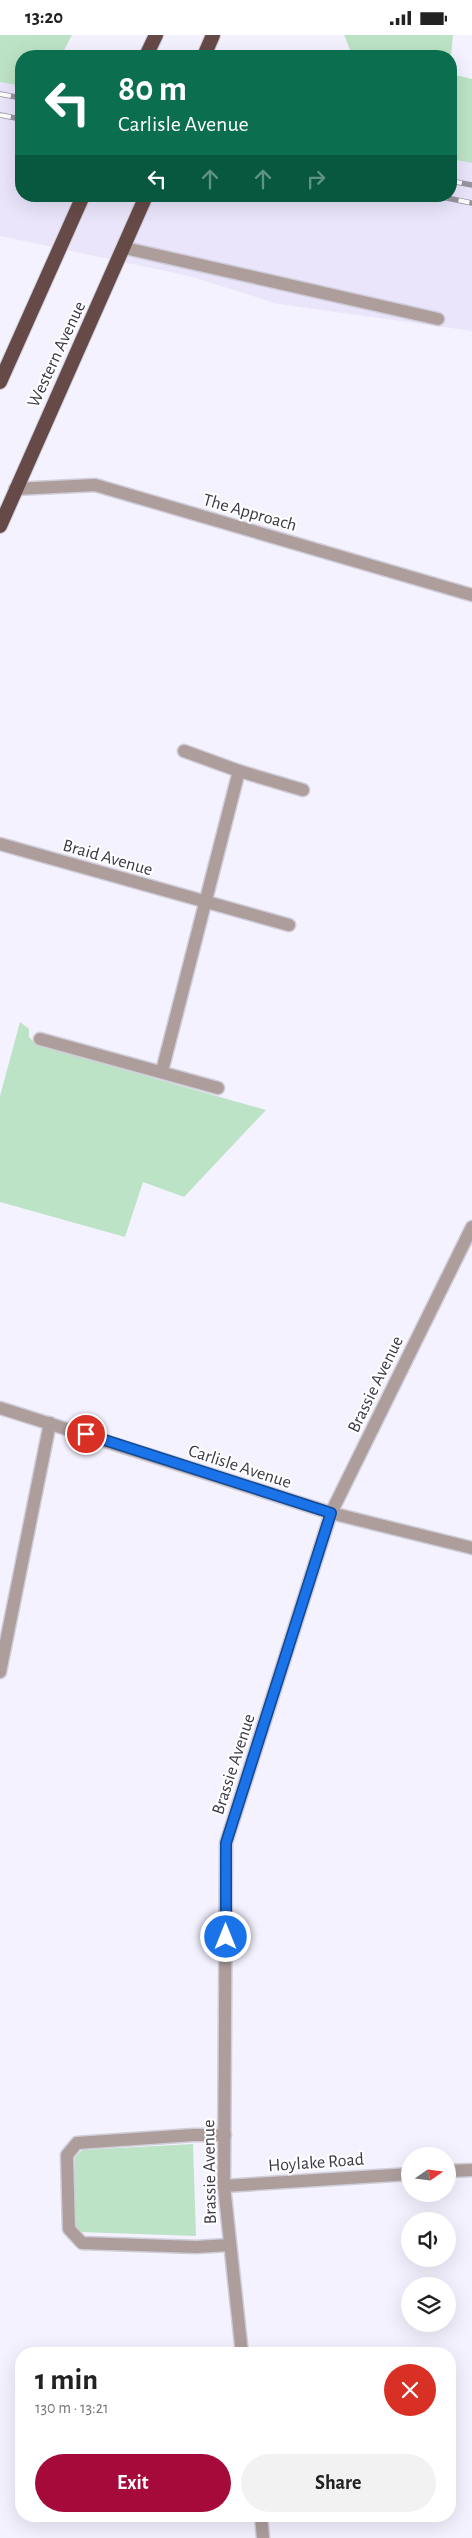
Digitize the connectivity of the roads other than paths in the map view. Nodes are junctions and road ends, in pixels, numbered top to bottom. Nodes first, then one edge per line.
1 (156, 36) edge
2 (149, 50) edge
3 (80, 202) edge
4 (144, 202) edge
5 (125, 248) junction
6 (438, 319) dead end
7 (0, 382) edge
8 (15, 489) junction
9 (0, 526) edge
10 (472, 595) edge
11 (184, 751) dead end
12 (239, 771) junction
13 (303, 790) dead end
14 (0, 844) edge
15 (206, 903) junction
16 (289, 925) dead end
17 (40, 1039) dead end
18 (162, 1071) junction
19 (218, 1087) dead end
20 (472, 1227) edge
21 (0, 1409) edge
22 (50, 1423) junction
23 (331, 1513) junction
24 (472, 1548) edge
25 (0, 1672) edge
26 (225, 2135) junction
27 (472, 2170) edge
28 (456, 2171) edge
29 (401, 2175) edge
30 (224, 2186) junction
31 (229, 2245) junction
32 (241, 2347) edge
33 (262, 2522) edge
34 (264, 2538) edge

1 - 2 highway
3 - 7 highway
4 - 5 highway, Western Avenue
5 - 6 street
5 - 8 highway, Western Avenue
8 - 9 highway, Western Avenue
8 - 10 street, The Approach
11 - 12 street
12 - 13 street
12 - 15 street
14 - 15 street, Braid Avenue
15 - 16 street, Braid Avenue
15 - 18 street
17 - 18 street
18 - 19 street
20 - 23 street, Brassie Avenue
21 - 22 street, Carlisle Avenue
22 - 23 street, Carlisle Avenue
22 - 25 street
23 - 24 street, Carlisle Avenue
23 - 26 street, Brassie Avenue
26 - 30 street, Brassie Avenue
26 - 31 street
27 - 28 street
29 - 30 street, Hoylake Road
30 - 31 street, Brassie Avenue
31 - 32 street, Brassie Avenue
33 - 34 street

